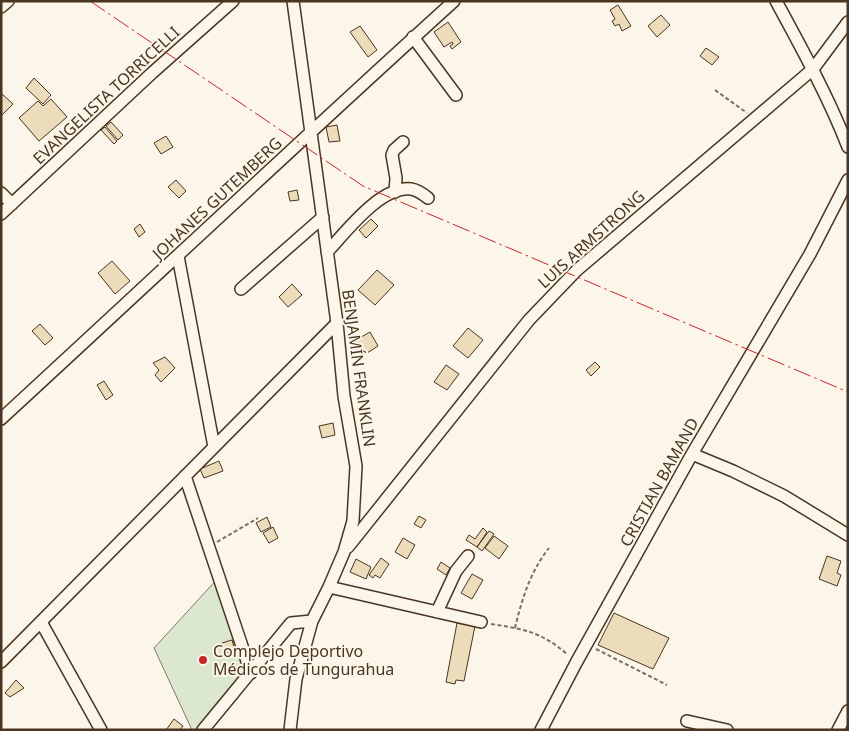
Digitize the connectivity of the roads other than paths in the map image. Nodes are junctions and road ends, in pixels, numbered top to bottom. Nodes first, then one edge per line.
1 (8, 1) edge
2 (233, 1) edge
3 (293, 1) edge
4 (454, 1) edge
5 (776, 1) edge
6 (1, 7) edge
7 (848, 22) edge
8 (413, 37) junction
9 (813, 69) junction
10 (456, 95) dead end
11 (312, 132) junction
12 (403, 142) dead end
13 (848, 147) edge
14 (848, 180) edge
15 (395, 192) junction
16 (1, 193) edge
17 (428, 198) dead end
18 (12, 204) junction
19 (1, 214) edge
20 (323, 217) junction
21 (327, 252) junction
22 (178, 256) junction
23 (241, 289) dead end
24 (337, 323) junction
25 (1, 419) edge
26 (214, 447) junction
27 (692, 454) junction
28 (186, 476) junction
29 (848, 535) edge
30 (344, 552) junction
31 (468, 556) dead end
32 (329, 587) junction
33 (437, 612) junction
34 (312, 621) junction
35 (41, 622) junction
36 (481, 622) road end
37 (1, 662) edge
38 (251, 672) junction
39 (848, 711) edge
40 (687, 721) dead end
41 (101, 730) edge
42 (203, 730) edge
43 (290, 730) edge
44 (541, 730) edge
45 (727, 730) edge
46 (838, 730) edge

1 - 6 street
2 - 18 street, EVANGELISTA TORRICELLI
3 - 11 street, BENJAMÍN FRANKLIN
4 - 8 street, JOHANES GUTEMBERG
5 - 9 street
7 - 9 street, LUIS ARMSTRONG
8 - 10 street
8 - 11 street, JOHANES GUTEMBERG
9 - 13 street
9 - 30 street, LUIS ARMSTRONG
11 - 20 street, BENJAMÍN FRANKLIN
11 - 22 street, JOHANES GUTEMBERG
12 - 15 street
14 - 27 street, CRISTIAN BAMAND
15 - 17 street
15 - 21 street
16 - 18 street
18 - 19 street, EVANGELISTA TORRICELLI
20 - 21 street, BENJAMÍN FRANKLIN
20 - 23 street
21 - 24 street, BENJAMÍN FRANKLIN
22 - 25 street, JOHANES GUTEMBERG
22 - 26 street
24 - 26 street
24 - 30 street, BENJAMÍN FRANKLIN
26 - 28 street
27 - 29 street
27 - 44 street, CRISTIAN BAMAND
28 - 35 street
28 - 38 street
30 - 32 street, BENJAMÍN FRANKLIN
31 - 33 street
32 - 33 street
32 - 34 street, BENJAMÍN FRANKLIN
33 - 36 street
34 - 38 street
34 - 43 street, BENJAMÍN FRANKLIN
35 - 37 street
35 - 41 street
38 - 42 street
39 - 46 street
40 - 45 street

